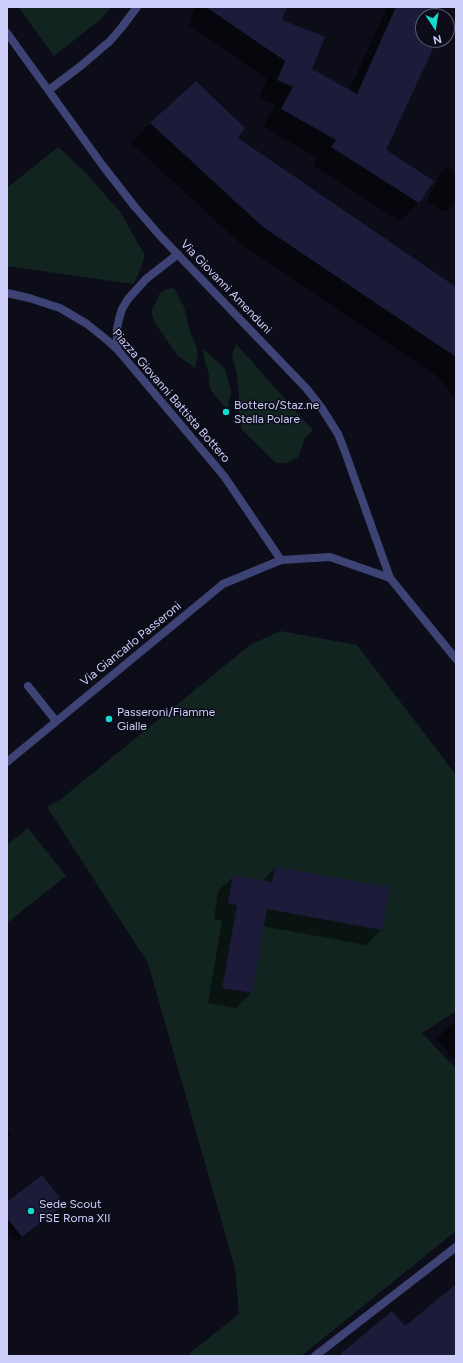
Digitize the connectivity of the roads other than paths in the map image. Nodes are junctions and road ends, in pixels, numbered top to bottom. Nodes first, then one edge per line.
1 (137, 7) edge
2 (7, 33) edge
3 (49, 90) junction
4 (178, 254) junction
5 (7, 293) edge
6 (117, 349) junction
7 (281, 560) junction
8 (390, 578) junction
9 (456, 660) edge
10 (28, 686) dead end
11 (56, 721) junction
12 (7, 762) edge
13 (456, 1246) edge
14 (315, 1356) edge

1 - 3 street
2 - 3 street, Via Giovanni Amenduni
3 - 4 street, Via Giovanni Amenduni
4 - 6 street
4 - 8 street, Via Giovanni Amenduni
5 - 6 street, Piazza Giovanni Battista Bottero
6 - 7 street, Piazza Giovanni Battista Bottero
7 - 8 street, Via Giancarlo Passeroni
7 - 11 street, Via Giancarlo Passeroni
8 - 9 street
10 - 11 street
11 - 12 street, Via Giancarlo Passeroni
13 - 14 street

